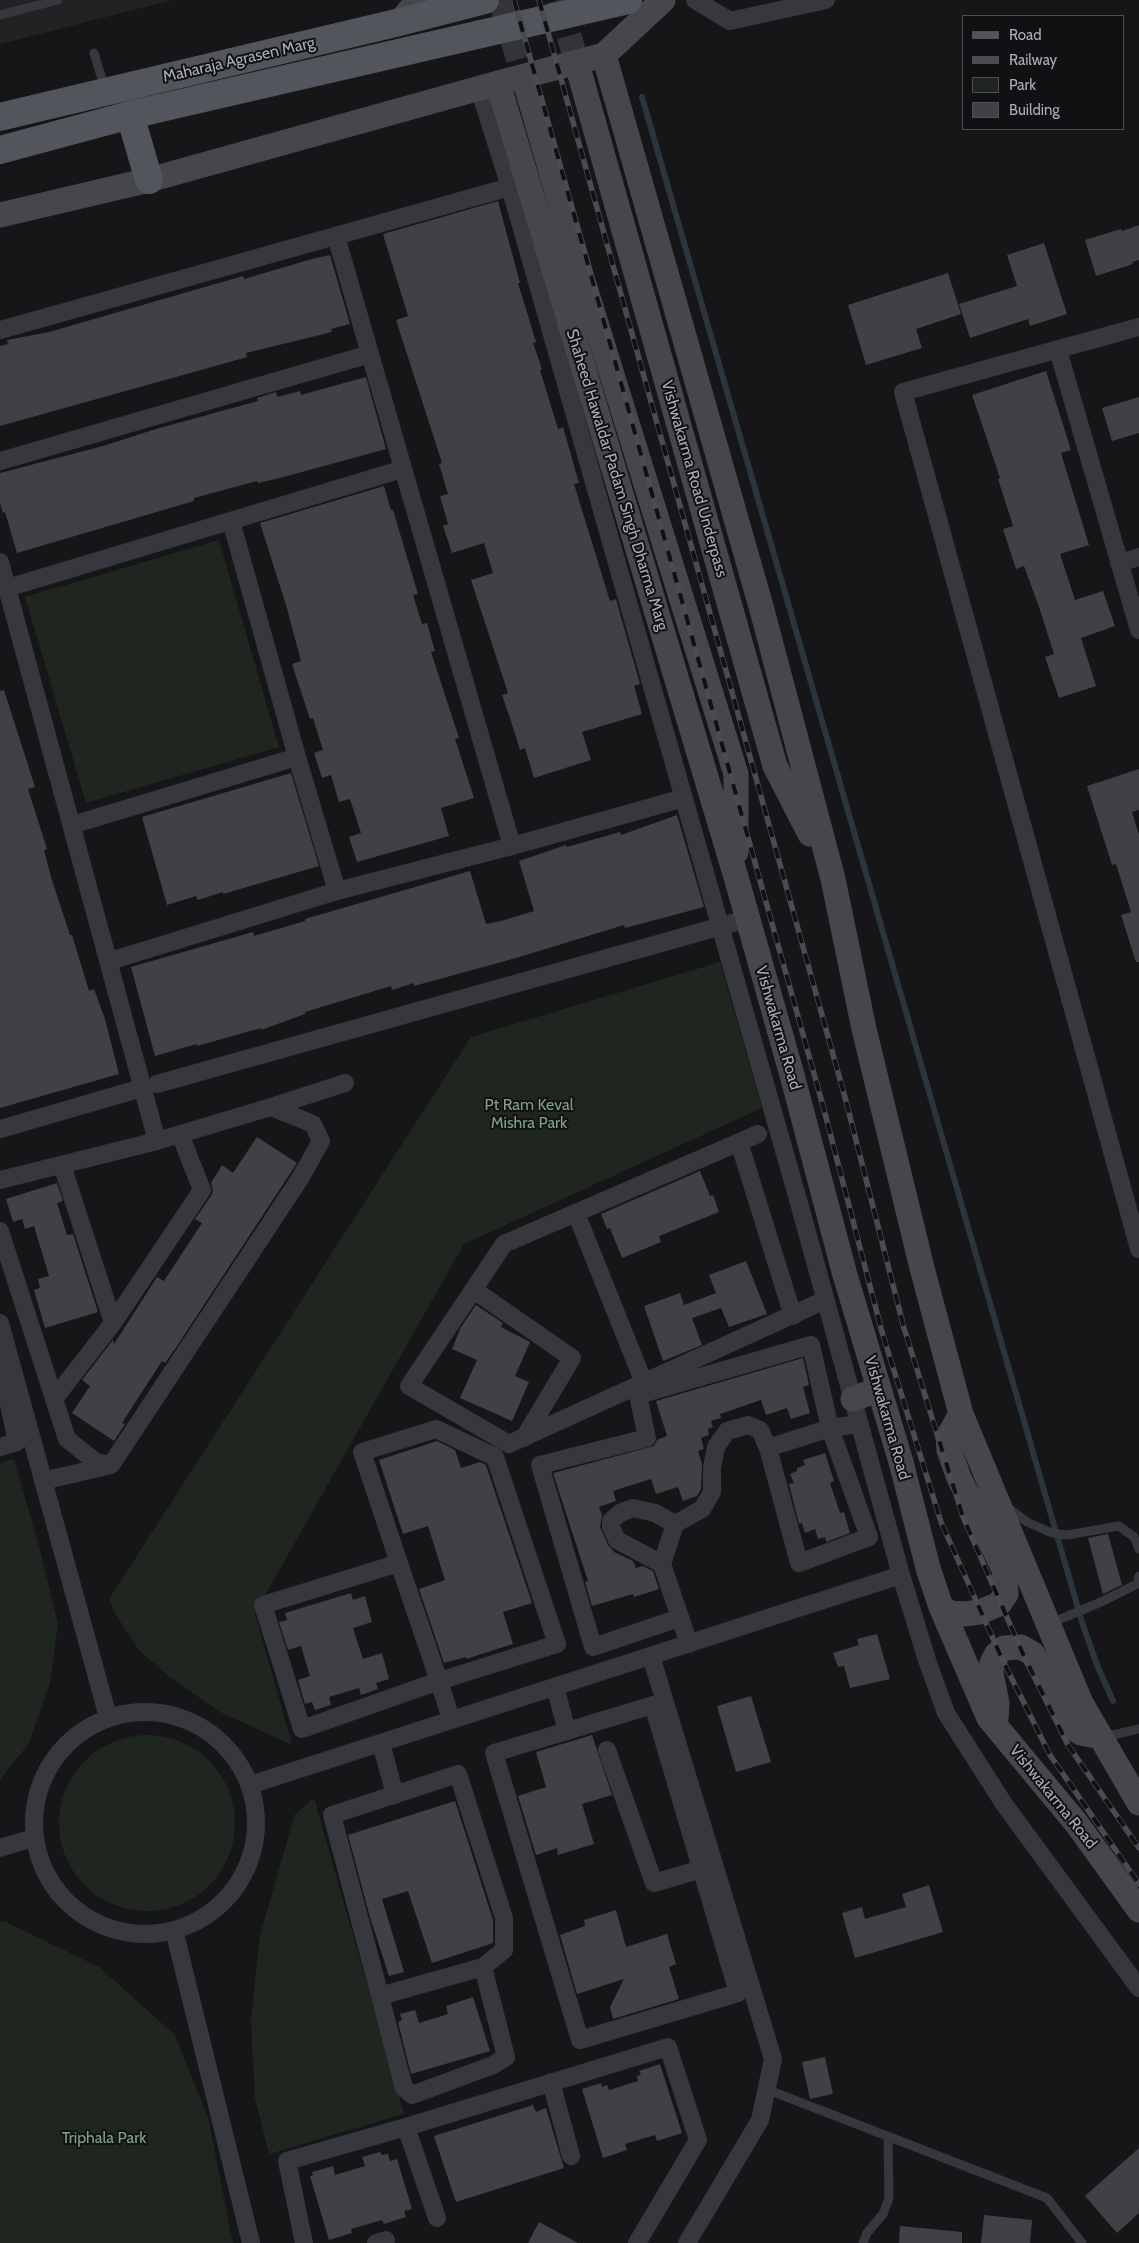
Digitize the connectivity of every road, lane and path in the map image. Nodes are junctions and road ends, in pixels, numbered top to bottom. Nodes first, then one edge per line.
1 (58, 0) edge
2 (628, 0) edge
3 (663, 0) edge
4 (694, 0) edge
5 (826, 0) edge
6 (481, 1) edge
7 (427, 6) edge
8 (0, 14) edge
9 (444, 43) junction
10 (94, 53) dead end
11 (604, 55) junction
12 (579, 71) tunnel mouth
13 (488, 85) junction
14 (526, 85) tunnel mouth
15 (106, 92) junction
16 (130, 115) junction
17 (0, 117) edge
18 (0, 150) edge
19 (149, 180) junction
20 (510, 187) junction
21 (0, 215) edge
22 (336, 236) junction
23 (1139, 327) edge
24 (0, 330) edge
25 (1058, 350) junction
26 (370, 354) junction
27 (0, 461) edge
28 (403, 469) junction
29 (231, 521) junction
30 (1139, 557) edge
31 (0, 562) edge
32 (1119, 563) junction
33 (7, 588) junction
34 (1139, 630) edge
35 (297, 757) junction
36 (684, 798) junction
37 (72, 825) junction
38 (512, 846) junction
39 (736, 877) junction
40 (833, 879) junction
41 (337, 891) junction
42 (748, 919) junction
43 (720, 925) junction
44 (110, 961) junction
45 (345, 1083) dead end
46 (149, 1086) junction
47 (271, 1107) junction
48 (767, 1129) junction
49 (0, 1130) edge
50 (180, 1134) junction
51 (157, 1141) junction
52 (739, 1142) junction
53 (62, 1165) junction
54 (0, 1180) edge
55 (576, 1213) junction
56 (0, 1230) edge
57 (1139, 1249) edge
58 (474, 1290) junction
59 (825, 1300) junction
60 (793, 1316) junction
61 (0, 1323) edge
62 (113, 1323) junction
63 (0, 1364) edge
64 (644, 1383) junction
65 (880, 1389) junction
66 (54, 1399) junction
67 (853, 1399) junction
68 (961, 1414) junction
69 (859, 1424) junction
70 (830, 1428) junction
71 (524, 1438) junction
72 (0, 1447) edge
73 (768, 1448) junction
74 (111, 1465) junction
75 (43, 1481) junction
76 (996, 1498) junction
77 (675, 1524) junction
78 (1139, 1549) edge
79 (399, 1563) junction
80 (662, 1564) junction
81 (901, 1575) junction
82 (1139, 1576) edge
83 (940, 1607) junction
84 (679, 1618) junction
85 (1048, 1624) junction
86 (689, 1644) junction
87 (651, 1656) junction
88 (439, 1681) junction
89 (555, 1687) junction
90 (108, 1717) junction
91 (452, 1719) junction
92 (994, 1723) junction
93 (1139, 1729) edge
94 (568, 1731) junction
95 (1101, 1737) junction
96 (381, 1743) junction
97 (607, 1750) dead end
98 (250, 1785) junction
99 (395, 1795) junction
100 (1139, 1803) edge
101 (33, 1838) junction
102 (0, 1848) edge
103 (701, 1869) junction
104 (1139, 1910) edge
105 (174, 1930) junction
106 (483, 1967) junction
107 (1139, 1988) edge
108 (380, 1996) junction
109 (551, 2082) junction
110 (766, 2089) junction
111 (406, 2127) junction
112 (888, 2136) junction
113 (571, 2156) dead end
114 (437, 2218) dead end
115 (251, 2243) edge
116 (304, 2243) edge
117 (637, 2243) edge
118 (687, 2243) edge
119 (863, 2243) edge
120 (1082, 2243) edge

1 - 8 lane
2 - 9 main road, Maharaja Agrasen Marg
3 - 11 main road
4 - 5 street
6 - 7 main road, Maharaja Agrasen Marg
7 - 9 main road
7 - 15 main road, Maharaja Agrasen Marg
9 - 16 main road, Maharaja Agrasen Marg
10 - 15 lane
11 - 13 main road
11 - 40 main road
12 - 40 main road, Vishwakarma Road Underpass
13 - 19 main road
13 - 20 street
13 - 39 main road, Shaheed Hawaldar Padam Singh Dharma Marg
14 - 39 main road
15 - 17 main road, Maharaja Agrasen Marg
16 - 18 main road, Maharaja Agrasen Marg
16 - 19 main road
19 - 21 main road
20 - 22 street
20 - 36 street
22 - 24 street
22 - 26 street
23 - 25 street
25 - 32 street
25 - 57 street
26 - 27 street
26 - 28 street
28 - 29 street
28 - 38 street
29 - 33 street
29 - 35 street
30 - 32 street
31 - 33 street
32 - 34 street
33 - 37 street
35 - 37 street
35 - 41 street
36 - 38 street
36 - 43 street
37 - 44 street
38 - 41 street
39 - 42 main road, Vishwakarma Road
40 - 68 main road
41 - 44 street
42 - 43 street
42 - 65 main road, Vishwakarma Road
43 - 46 street
43 - 48 street
44 - 46 street
45 - 47 street
46 - 49 street
46 - 51 street
47 - 50 street
47 - 74 street
48 - 52 street
48 - 59 street
50 - 51 street
50 - 62 street
51 - 53 street
52 - 55 street
52 - 60 street
53 - 54 street
53 - 62 street
55 - 58 street
55 - 64 street
56 - 66 street
58 - 71 street
58 - 71 street
59 - 60 street
59 - 67 street
60 - 64 street
61 - 75 street
62 - 66 street
63 - 72 street
64 - 71 street
65 - 67 main road
65 - 83 main road, Vishwakarma Road
66 - 74 street
67 - 69 street
68 - 76 main road
68 - 83 main road
69 - 70 street
69 - 81 street
70 - 73 street
70 - 73 street
70 - 84 street
73 - 77 street
74 - 75 street
75 - 90 street
76 - 78 lane
76 - 85 main road
77 - 80 street
77 - 80 street
79 - 88 street
79 - 88 street
79 - 88 street
80 - 84 street
81 - 86 street
81 - 107 street
82 - 85 lane
83 - 92 main road, Vishwakarma Road
84 - 86 street
85 - 95 main road
86 - 87 street
87 - 89 street
87 - 110 street
88 - 91 street
89 - 91 street
89 - 94 street
90 - 98 street
90 - 101 street
91 - 96 street
92 - 95 main road
92 - 104 main road, Vishwakarma Road
93 - 95 lane
94 - 103 street
94 - 103 street
95 - 100 main road
96 - 98 street
96 - 99 street
97 - 103 street
98 - 105 street
99 - 106 street
99 - 108 street
101 - 102 street
101 - 105 street
105 - 115 street
106 - 108 street
106 - 108 street
109 - 111 street
109 - 113 street
109 - 117 street
110 - 112 lane
110 - 118 street
111 - 114 street
111 - 116 street
112 - 119 lane
112 - 120 lane

